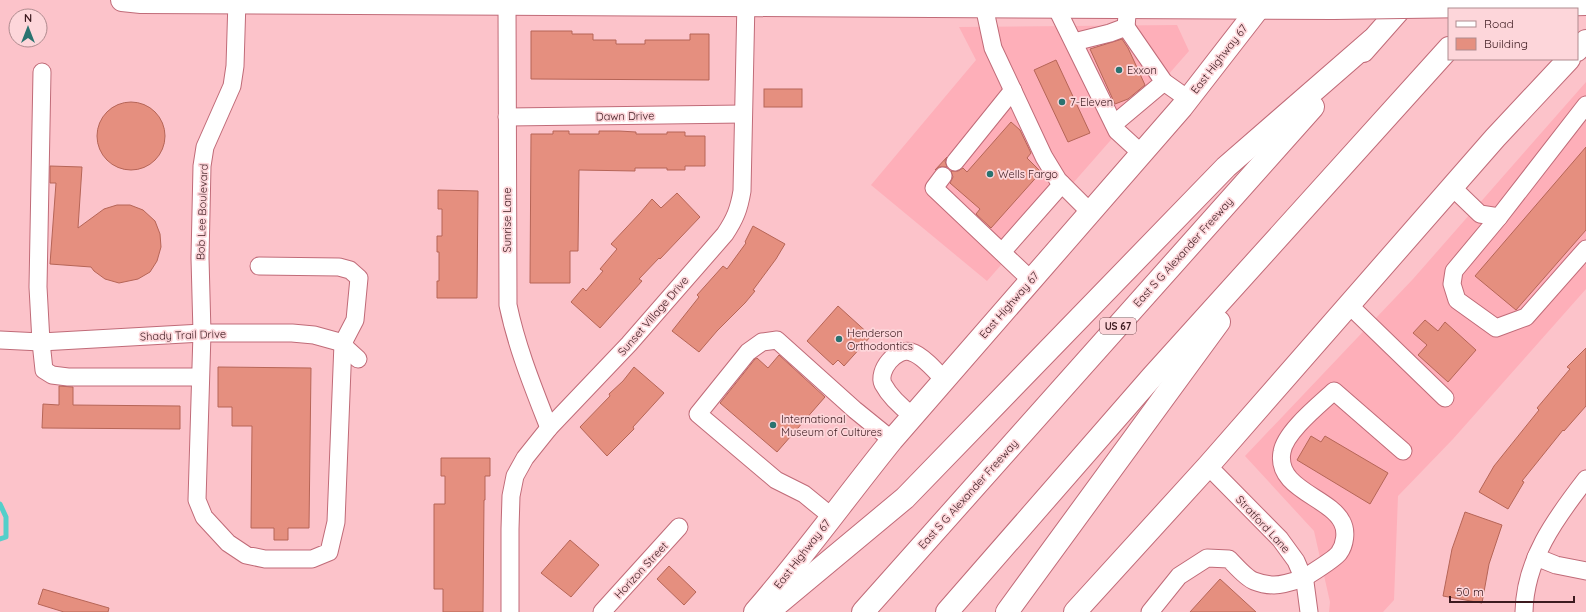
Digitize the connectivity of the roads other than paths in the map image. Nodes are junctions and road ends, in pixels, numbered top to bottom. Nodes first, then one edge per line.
1 (122, 0) edge
2 (1408, 0) edge
3 (1492, 0) edge
4 (237, 1) edge
5 (628, 2) edge
6 (746, 3) edge
7 (984, 3) edge
8 (507, 4) junction
9 (1262, 4) edge
10 (1586, 4) edge
11 (1064, 5) edge
12 (1485, 8) edge
13 (1127, 17) junction
14 (1372, 40) junction
15 (1074, 42) junction
16 (1448, 49) edge
17 (1569, 60) edge
18 (42, 72) dead end
19 (1164, 82) junction
20 (1013, 90) junction
21 (1188, 99) junction
22 (1586, 105) edge
23 (743, 114) junction
24 (507, 117) junction
25 (1114, 124) junction
26 (1141, 153) junction
27 (955, 162) dead end
28 (943, 176) dead end
29 (1062, 184) junction
30 (1452, 187) junction
31 (1090, 212) junction
32 (1499, 217) junction
33 (1291, 224) junction
34 (1586, 249) edge
35 (1002, 252) junction
36 (259, 266) dead end
37 (1031, 280) junction
38 (1349, 304) junction
39 (202, 333) junction
40 (0, 340) edge
41 (41, 342) junction
42 (343, 343) junction
43 (358, 359) dead end
44 (200, 377) junction
45 (944, 380) junction
46 (1445, 398) dead end
47 (913, 416) junction
48 (549, 428) junction
49 (892, 440) junction
50 (1403, 451) dead end
51 (1208, 466) junction
52 (1586, 480) edge
53 (832, 516) junction
54 (680, 527) dead end
55 (1536, 557) junction
56 (1586, 570) edge
57 (1303, 578) junction
58 (510, 612) edge
59 (602, 612) edge
60 (755, 612) edge
61 (768, 612) edge
62 (863, 612) edge
63 (947, 612) edge
64 (1007, 612) edge
65 (1075, 612) edge
66 (1150, 612) edge
67 (1309, 612) edge
68 (1524, 612) edge

1 - 4 main road
2 - 14 main road, East S G Alexander Freeway / US 67
3 - 12 main road
4 - 8 main road
4 - 39 street, Bob Lee Boulevard
5 - 6 main road
5 - 8 main road
6 - 7 main road
6 - 23 street, Sunset Village Drive
7 - 11 main road
7 - 20 street
8 - 24 street, Sunrise Lane
9 - 10 main road, bridge
9 - 13 main road
9 - 21 main road, East Highway 67
11 - 13 main road
11 - 15 street
13 - 15 street
13 - 19 street
14 - 61 main road
14 - 62 main road, East S G Alexander Freeway / US 67
15 - 25 street
16 - 33 main road
17 - 30 main road
18 - 41 street
19 - 21 street
19 - 25 street
20 - 27 street
20 - 29 street
21 - 26 main road, East Highway 67
22 - 32 street
23 - 24 street, Dawn Drive
23 - 48 street, Sunset Village Drive
24 - 48 street, Sunrise Lane
25 - 26 street
26 - 31 main road, East Highway 67
28 - 35 street
29 - 31 street
29 - 35 street
30 - 32 street
30 - 38 main road
31 - 37 main road, East Highway 67
32 - 34 street
33 - 63 main road
33 - 64 main road
35 - 37 street
36 - 42 street
37 - 45 main road, East Highway 67
38 - 46 street
38 - 51 main road
39 - 41 street, Shady Trail Drive
39 - 42 street, Shady Trail Drive
39 - 44 street, Bob Lee Boulevard
40 - 41 street, Shady Trail Drive
41 - 44 street
42 - 43 street
42 - 44 street, Bob Lee Boulevard
45 - 47 main road, East Highway 67
45 - 47 street
47 - 49 main road, East Highway 67
48 - 58 street, Sunset Village Drive
49 - 53 main road, East Highway 67
49 - 53 street
50 - 57 street
51 - 57 street, Stratford Lane
51 - 65 main road
52 - 55 street
53 - 60 main road, East Highway 67
54 - 59 street, Horizon Street
55 - 56 street
55 - 68 street
57 - 66 street
57 - 67 street, Stratford Lane

